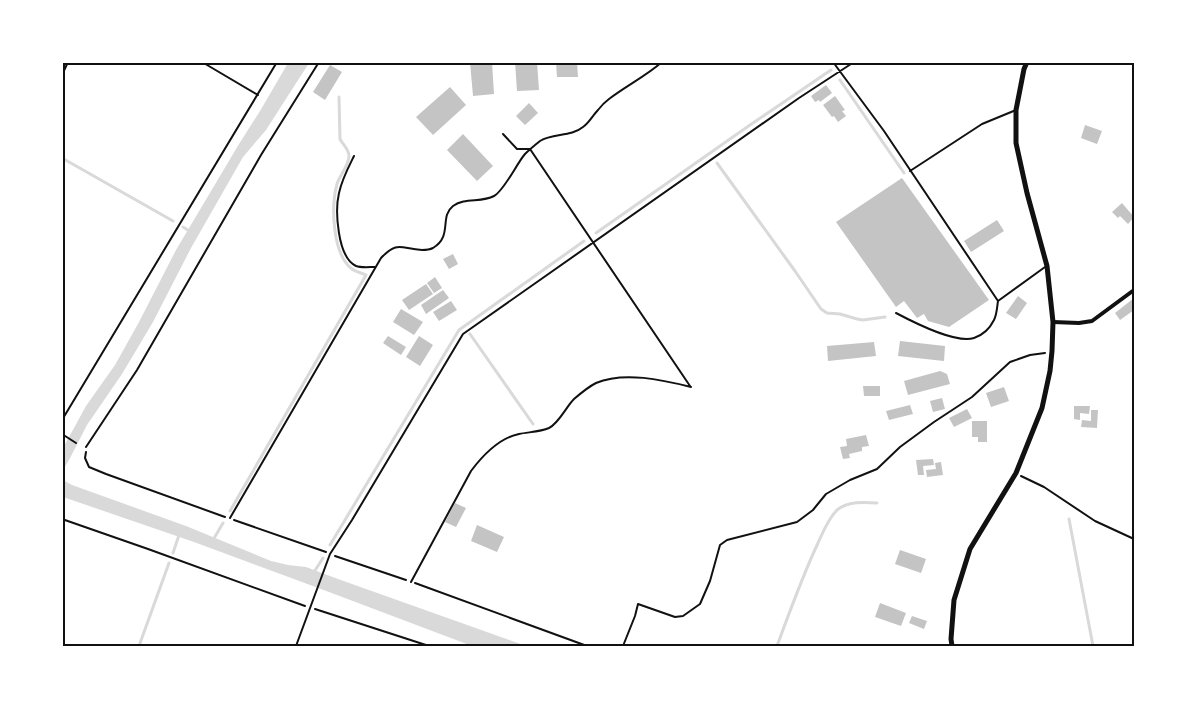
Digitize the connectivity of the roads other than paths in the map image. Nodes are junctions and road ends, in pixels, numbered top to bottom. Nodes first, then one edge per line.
1 (68, 62) edge
2 (202, 62) edge
3 (277, 62) edge
4 (319, 62) edge
5 (662, 62) edge
6 (834, 62) edge
7 (854, 62) edge
8 (1027, 62) edge
9 (840, 72) junction
10 (62, 75) edge
11 (258, 95) junction
12 (1016, 110) junction
13 (503, 134) dead end
14 (530, 149) junction
15 (354, 156) dead end
16 (910, 171) junction
17 (593, 242) junction
18 (1047, 266) junction
19 (375, 267) junction
20 (1134, 290) edge
21 (998, 300) junction
22 (896, 314) dead end
23 (1053, 322) junction
24 (62, 420) edge
25 (62, 434) edge
26 (76, 443) dead end
27 (86, 447) road end
28 (230, 518) road end
29 (410, 582) road end
30 (296, 646) edge
31 (952, 646) edge

1 - 10 lane
2 - 11 lane
3 - 11 lane
4 - 27 lane
5 - 14 lane
6 - 9 lane
7 - 9 lane
8 - 12 street
9 - 16 lane
9 - 17 lane
11 - 24 lane
12 - 16 lane
12 - 18 street
13 - 14 lane
14 - 17 lane
14 - 19 lane
15 - 19 lane
16 - 21 lane
17 - 29 lane
17 - 30 lane
18 - 21 lane
18 - 23 street
19 - 28 lane
20 - 23 street
21 - 22 lane
23 - 31 street
25 - 26 lane

